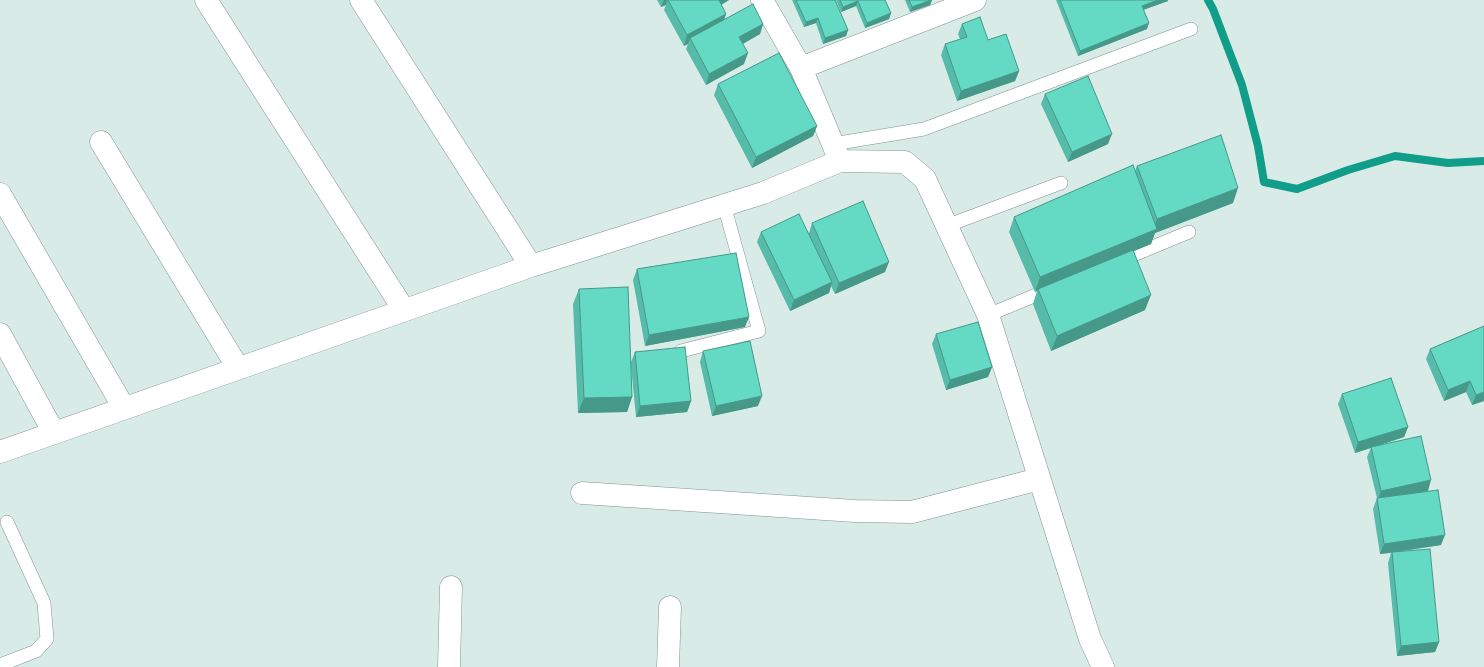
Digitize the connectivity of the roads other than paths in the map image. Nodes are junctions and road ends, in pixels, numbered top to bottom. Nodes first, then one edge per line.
1 (206, 0) edge
2 (762, 0) edge
3 (975, 0) edge
4 (365, 1) edge
5 (1191, 29) dead end
6 (802, 68) junction
7 (101, 142) dead end
8 (837, 153) junction
9 (1062, 182) dead end
10 (0, 194) edge
11 (724, 205) junction
12 (946, 226) junction
13 (1189, 232) dead end
14 (1110, 265) edge
15 (531, 266) junction
16 (1067, 282) edge
17 (404, 310) junction
18 (988, 315) junction
19 (0, 334) edge
20 (680, 351) edge
21 (238, 368) junction
22 (124, 408) junction
23 (54, 433) junction
24 (0, 452) edge
25 (1039, 478) junction
26 (582, 493) dead end
27 (7, 522) dead end
28 (451, 587) dead end
29 (670, 607) dead end
30 (0, 665) edge
31 (449, 667) edge
32 (668, 667) edge
33 (1103, 667) edge

1 - 17 street
2 - 6 street
3 - 6 street
4 - 15 street
5 - 8 lane
6 - 8 street
7 - 21 street
8 - 11 street
8 - 12 street
9 - 12 lane
10 - 22 street
11 - 15 street
11 - 20 lane
12 - 18 street
13 - 14 lane
15 - 17 street
16 - 18 lane
17 - 21 street
18 - 25 street
19 - 23 street
21 - 22 street
22 - 23 street
23 - 24 street
25 - 26 street
25 - 33 street
27 - 30 lane
28 - 31 street
29 - 32 street

